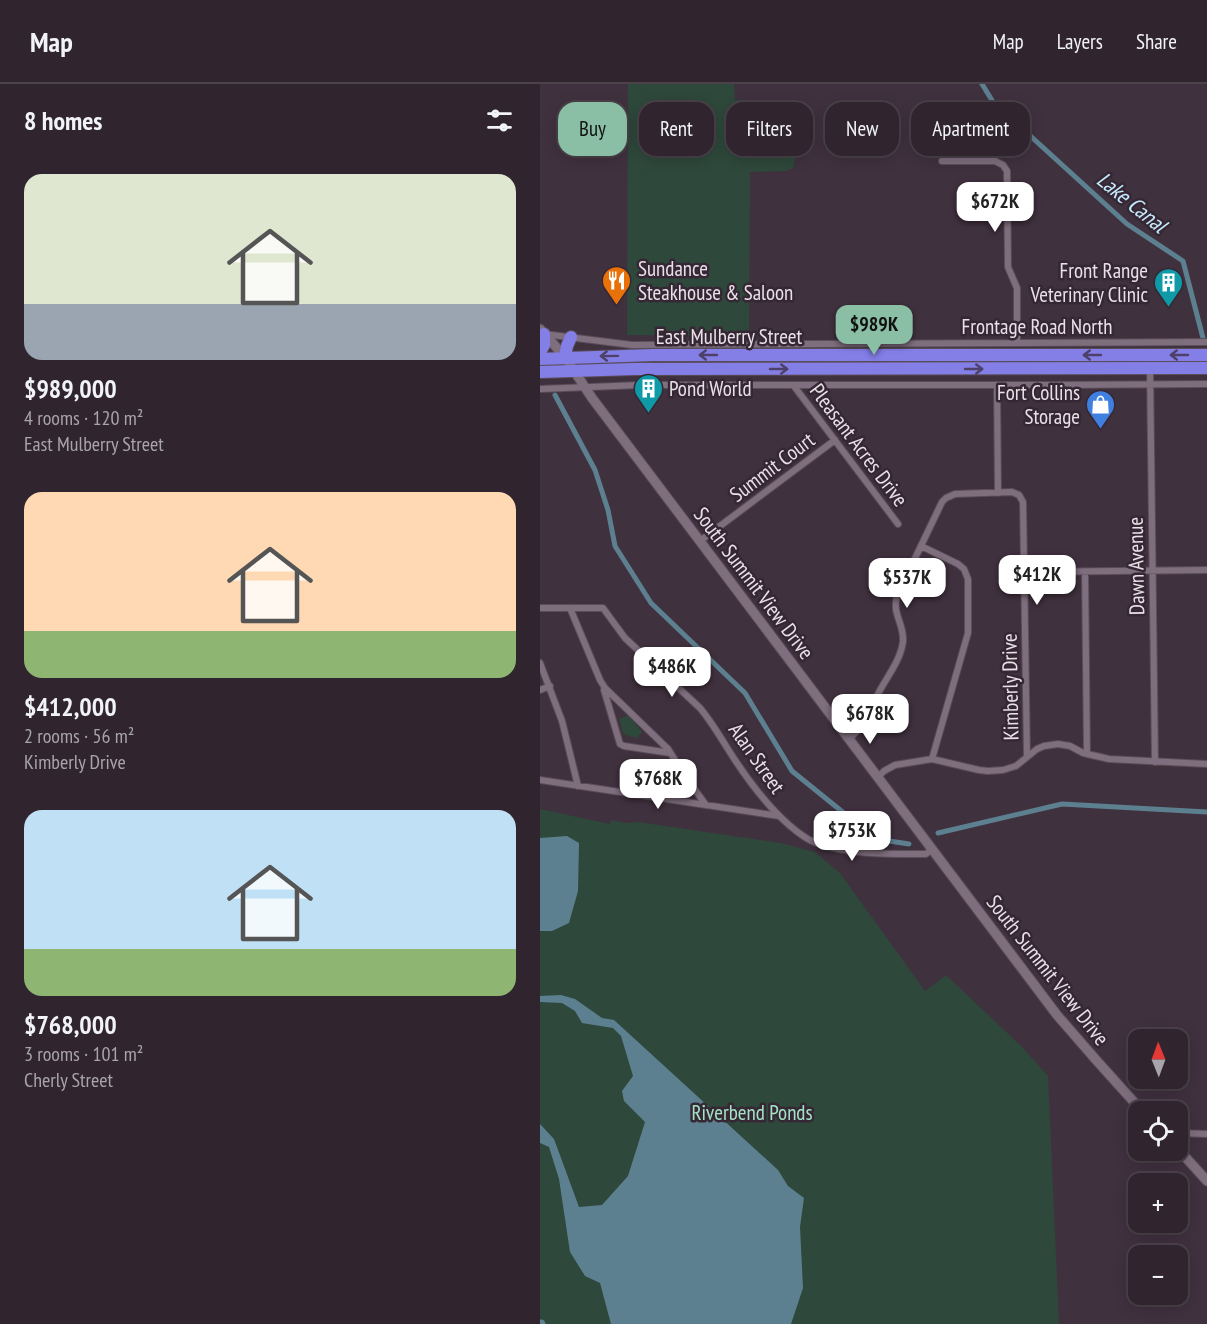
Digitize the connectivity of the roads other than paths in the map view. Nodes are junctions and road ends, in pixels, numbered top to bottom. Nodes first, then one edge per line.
1 (942, 161) dead end
2 (542, 331) edge
3 (571, 337) junction
4 (1207, 342) edge
5 (1017, 343) junction
6 (1150, 348) junction
7 (540, 352) edge
8 (1207, 355) edge
9 (565, 357) junction
10 (540, 359) edge
11 (1150, 368) junction
12 (1207, 368) edge
13 (574, 371) junction
14 (540, 372) edge
15 (1151, 384) junction
16 (1207, 384) edge
17 (997, 385) junction
18 (794, 386) junction
19 (585, 387) junction
20 (540, 389) edge
21 (836, 441) junction
22 (998, 492) junction
23 (898, 524) dead end
24 (700, 541) junction
25 (921, 546) junction
26 (1207, 570) edge
27 (1153, 571) junction
28 (1024, 572) junction
29 (1085, 572) junction
30 (540, 608) edge
31 (570, 608) junction
32 (540, 663) edge
33 (600, 680) junction
34 (550, 686) junction
35 (540, 690) edge
36 (849, 739) junction
37 (670, 753) junction
38 (1087, 754) junction
39 (1027, 758) junction
40 (932, 759) junction
41 (1155, 762) junction
42 (1207, 764) edge
43 (878, 777) junction
44 (540, 780) edge
45 (578, 786) junction
46 (706, 806) junction
47 (780, 817) junction
48 (932, 849) junction
49 (1133, 1101) edge
50 (1188, 1133) edge
51 (1207, 1134) edge
52 (1188, 1160) edge
53 (1207, 1181) edge

1 - 5 street
2 - 3 street, Frontage Road North
2 - 7 highway
2 - 9 street, South Summit View Drive
3 - 5 street, Frontage Road North
3 - 9 highway
4 - 6 street, Frontage Road North
5 - 6 street, Frontage Road North
8 -> 6 highway, East Mulberry Street
6 -> 9 highway, East Mulberry Street
9 - 10 highway, East Mulberry Street
9 - 13 street, South Summit View Drive
11 - 12 highway, East Mulberry Street
13 -> 11 highway, East Mulberry Street
11 - 15 street, Dawn Avenue
13 - 14 highway, East Mulberry Street
13 - 19 street, South Summit View Drive
15 - 16 street
15 - 17 street
15 - 27 street, Dawn Avenue
17 - 18 street
17 - 22 street
18 - 19 street
18 - 21 street, Pleasant Acres Drive
19 - 20 street
19 - 24 street, South Summit View Drive
21 - 23 street, Pleasant Acres Drive
21 - 24 street, Summit Court
22 - 25 street
22 - 28 street, Kimberly Drive
24 - 36 street, South Summit View Drive
25 - 36 street
25 - 40 street
26 - 27 street
27 - 29 street
27 - 41 street, Dawn Avenue
28 - 29 street
28 - 39 street, Kimberly Drive
29 - 38 street
30 - 31 street, Alan Street
31 - 33 street
31 - 47 street, Alan Street
32 - 34 street
33 - 37 street
33 - 37 street
34 - 35 street
34 - 45 street
36 - 43 street, South Summit View Drive
37 - 46 street
38 - 39 street
38 - 41 street
39 - 40 street
40 - 43 street
41 - 42 street
43 - 48 street, South Summit View Drive
44 - 45 street
45 - 46 street
46 - 47 street
47 - 48 street
48 - 49 street, South Summit View Drive
50 - 51 street
52 - 53 street

